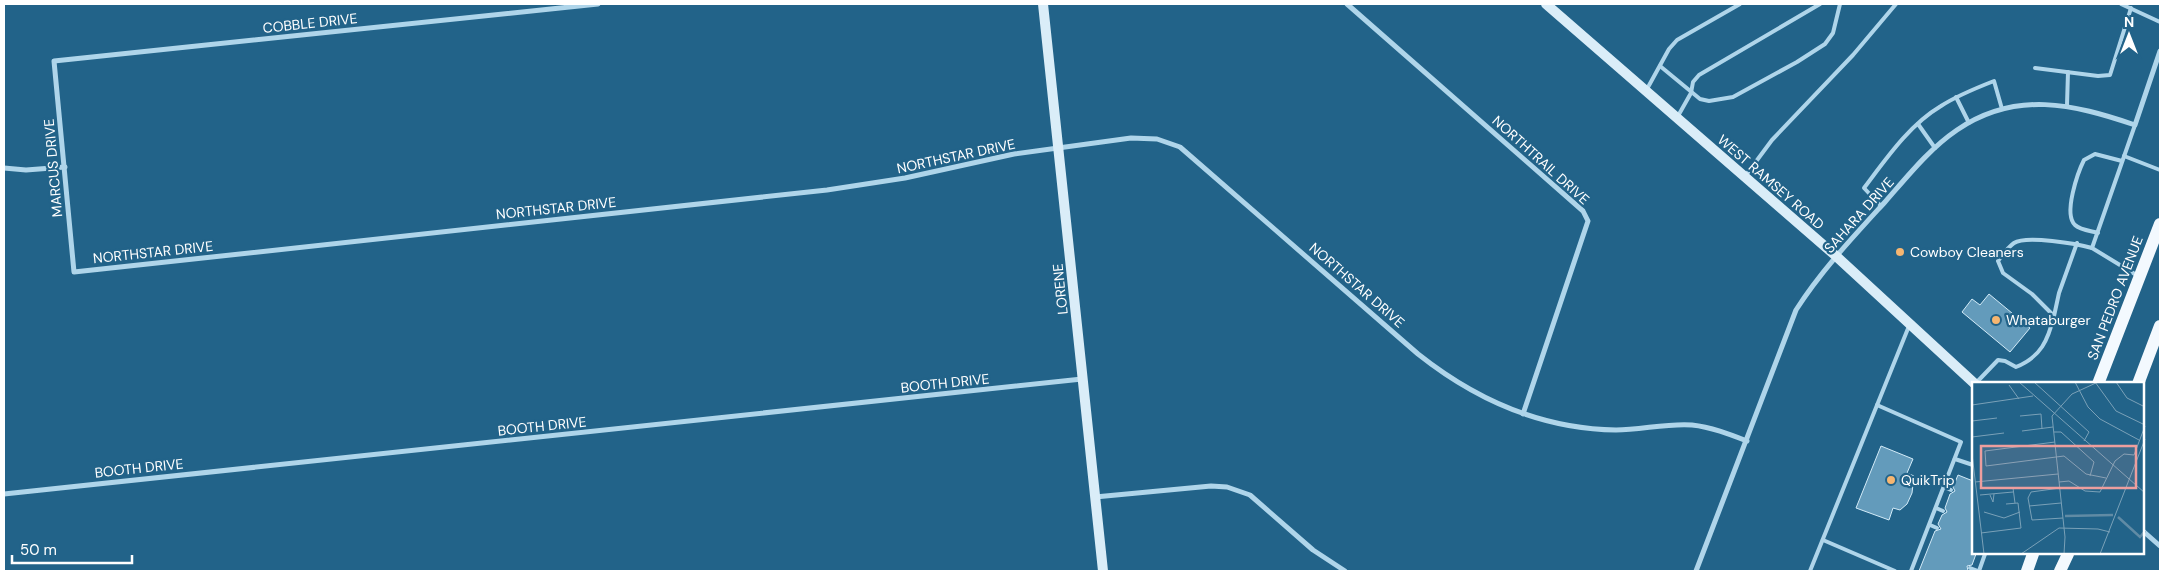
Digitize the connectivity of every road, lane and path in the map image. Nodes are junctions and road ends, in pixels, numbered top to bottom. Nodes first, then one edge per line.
1 (598, 4) edge
2 (1042, 4) edge
3 (1347, 4) edge
4 (1546, 4) edge
5 (1740, 4) edge
6 (1820, 4) edge
7 (1840, 4) edge
8 (1896, 4) edge
9 (2121, 4) edge
10 (2131, 8) junction
11 (2160, 22) edge
12 (2160, 51) edge
13 (54, 61) joint
14 (1660, 66) junction
15 (2035, 68) dead end
16 (2068, 72) junction
17 (1646, 91) junction
18 (1691, 93) junction
19 (1956, 97) junction
20 (2067, 105) junction
21 (2002, 109) junction
22 (1677, 118) junction
23 (1969, 123) junction
24 (1918, 124) junction
25 (2135, 125) junction
26 (1935, 148) junction
27 (1059, 149) junction
28 (2124, 156) junction
29 (2122, 161) junction
30 (65, 167) junction
31 (4, 168) edge
32 (2160, 170) edge
33 (1744, 176) junction
34 (1881, 206) junction
35 (2160, 224) edge
36 (2098, 233) junction
37 (2076, 243) junction
38 (2092, 248) junction
39 (1836, 256) junction
40 (74, 272) joint
41 (2140, 277) junction
42 (2054, 316) junction
43 (1910, 324) junction
44 (2160, 326) edge
45 (1083, 380) junction
46 (1973, 382) edge
47 (1977, 382) edge
48 (2099, 382) edge
49 (2139, 382) edge
50 (1877, 405) junction
51 (1523, 414) junction
52 (1747, 441) junction
53 (1955, 459) junction
54 (1972, 465) edge
55 (1944, 487) junction
56 (1952, 490) dead end
57 (4, 494) edge
58 (1095, 496) junction
59 (1936, 508) junction
60 (1943, 511) dead end
61 (1930, 525) junction
62 (1937, 528) dead end
63 (2144, 531) edge
64 (1823, 540) junction
65 (2160, 546) edge
66 (1921, 549) junction
67 (1927, 552) dead end
68 (1985, 555) edge
69 (2033, 555) edge
70 (2068, 555) edge
71 (1970, 568) dead end
72 (1103, 571) edge
73 (1345, 571) edge
74 (1696, 571) edge
75 (1810, 571) edge
76 (1895, 571) edge
77 (1911, 571) edge
78 (1978, 571) edge
79 (2026, 571) edge
80 (2060, 571) edge

1 - 13 street, COBBLE DRIVE
2 - 27 street, LORENE
3 - 51 street, NORTHTRAIL DRIVE
4 - 17 street, WEST RAMSEY ROAD
5 - 14 lane
6 - 18 lane
7 - 18 lane
8 - 33 lane
9 - 10 lane
10 - 11 lane
10 - 16 lane
12 - 25 street
13 - 30 street, MARCUS DRIVE
14 - 17 lane
14 - 18 lane
15 - 16 lane
16 - 20 lane
17 - 22 street, WEST RAMSEY ROAD
18 - 22 lane
19 - 21 lane
19 - 23 lane
19 - 24 lane
20 - 21 street, SAHARA DRIVE
20 - 25 street, SAHARA DRIVE
21 - 23 street, SAHARA DRIVE
22 - 33 street, WEST RAMSEY ROAD
23 - 26 street, SAHARA DRIVE
24 - 26 lane
24 - 34 lane
25 - 28 lane
26 - 34 street, SAHARA DRIVE
27 - 40 street, NORTHSTAR DRIVE
27 - 45 street, LORENE
27 - 51 street, NORTHSTAR DRIVE
28 - 29 lane
28 - 32 lane
29 - 36 lane
29 - 36 lane
30 - 31 street
30 - 40 street, MARCUS DRIVE
33 - 39 street, WEST RAMSEY ROAD
34 - 39 street, SAHARA DRIVE
35 - 41 main road, SAN PEDRO AVENUE
36 - 38 lane
37 - 38 lane
37 - 42 lane
37 - 42 lane
38 - 41 lane
39 - 43 street, WEST RAMSEY ROAD
39 - 52 street, SAHARA DRIVE
41 - 48 main road, SAN PEDRO AVENUE
42 - 47 lane
43 - 46 street, WEST RAMSEY ROAD
43 - 50 lane
44 - 49 main road
45 - 57 street, BOOTH DRIVE
45 - 58 street, LORENE
50 - 53 lane
50 - 64 lane
51 - 52 street, NORTHSTAR DRIVE
52 - 74 street, SAHARA DRIVE
53 - 54 lane
53 - 55 lane
55 - 56 lane
55 - 59 lane
58 - 72 street, LORENE
58 - 73 street
59 - 60 lane
59 - 61 lane
61 - 62 lane
61 - 66 lane
63 - 65 street
64 - 75 lane
64 - 76 lane
66 - 67 lane
66 - 77 lane
68 - 78 lane
69 - 79 main road
70 - 80 main road
71 - 78 lane

